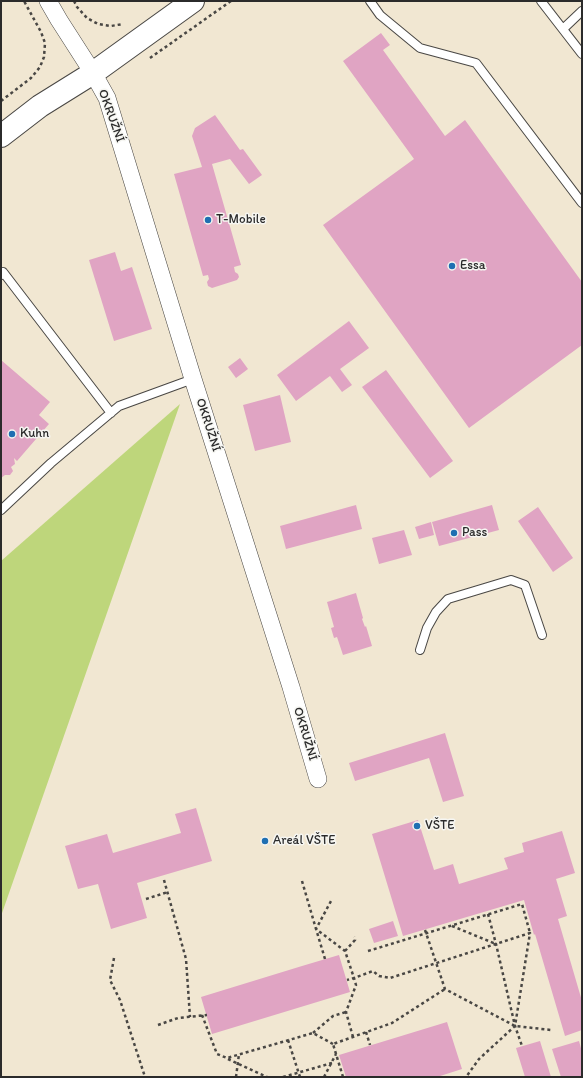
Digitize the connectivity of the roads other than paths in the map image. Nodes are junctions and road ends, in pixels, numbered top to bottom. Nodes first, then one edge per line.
1 (48, 1) edge
2 (193, 1) edge
3 (370, 1) edge
4 (541, 1) edge
5 (582, 11) edge
6 (563, 29) junction
7 (582, 54) edge
8 (93, 73) junction
9 (1, 136) edge
10 (582, 203) edge
11 (1, 275) edge
12 (193, 379) junction
13 (111, 413) junction
14 (1, 510) edge
15 (542, 635) dead end
16 (420, 650) dead end
17 (318, 779) dead end

1 - 8 street
2 - 8 main road, OKRUŽNÍ
3 - 10 lane
4 - 6 lane
5 - 6 lane
6 - 7 lane
8 - 9 main road, OKRUŽNÍ
8 - 12 street, OKRUŽNÍ
11 - 13 lane
12 - 13 lane
12 - 17 street, OKRUŽNÍ
13 - 14 lane
15 - 16 lane

